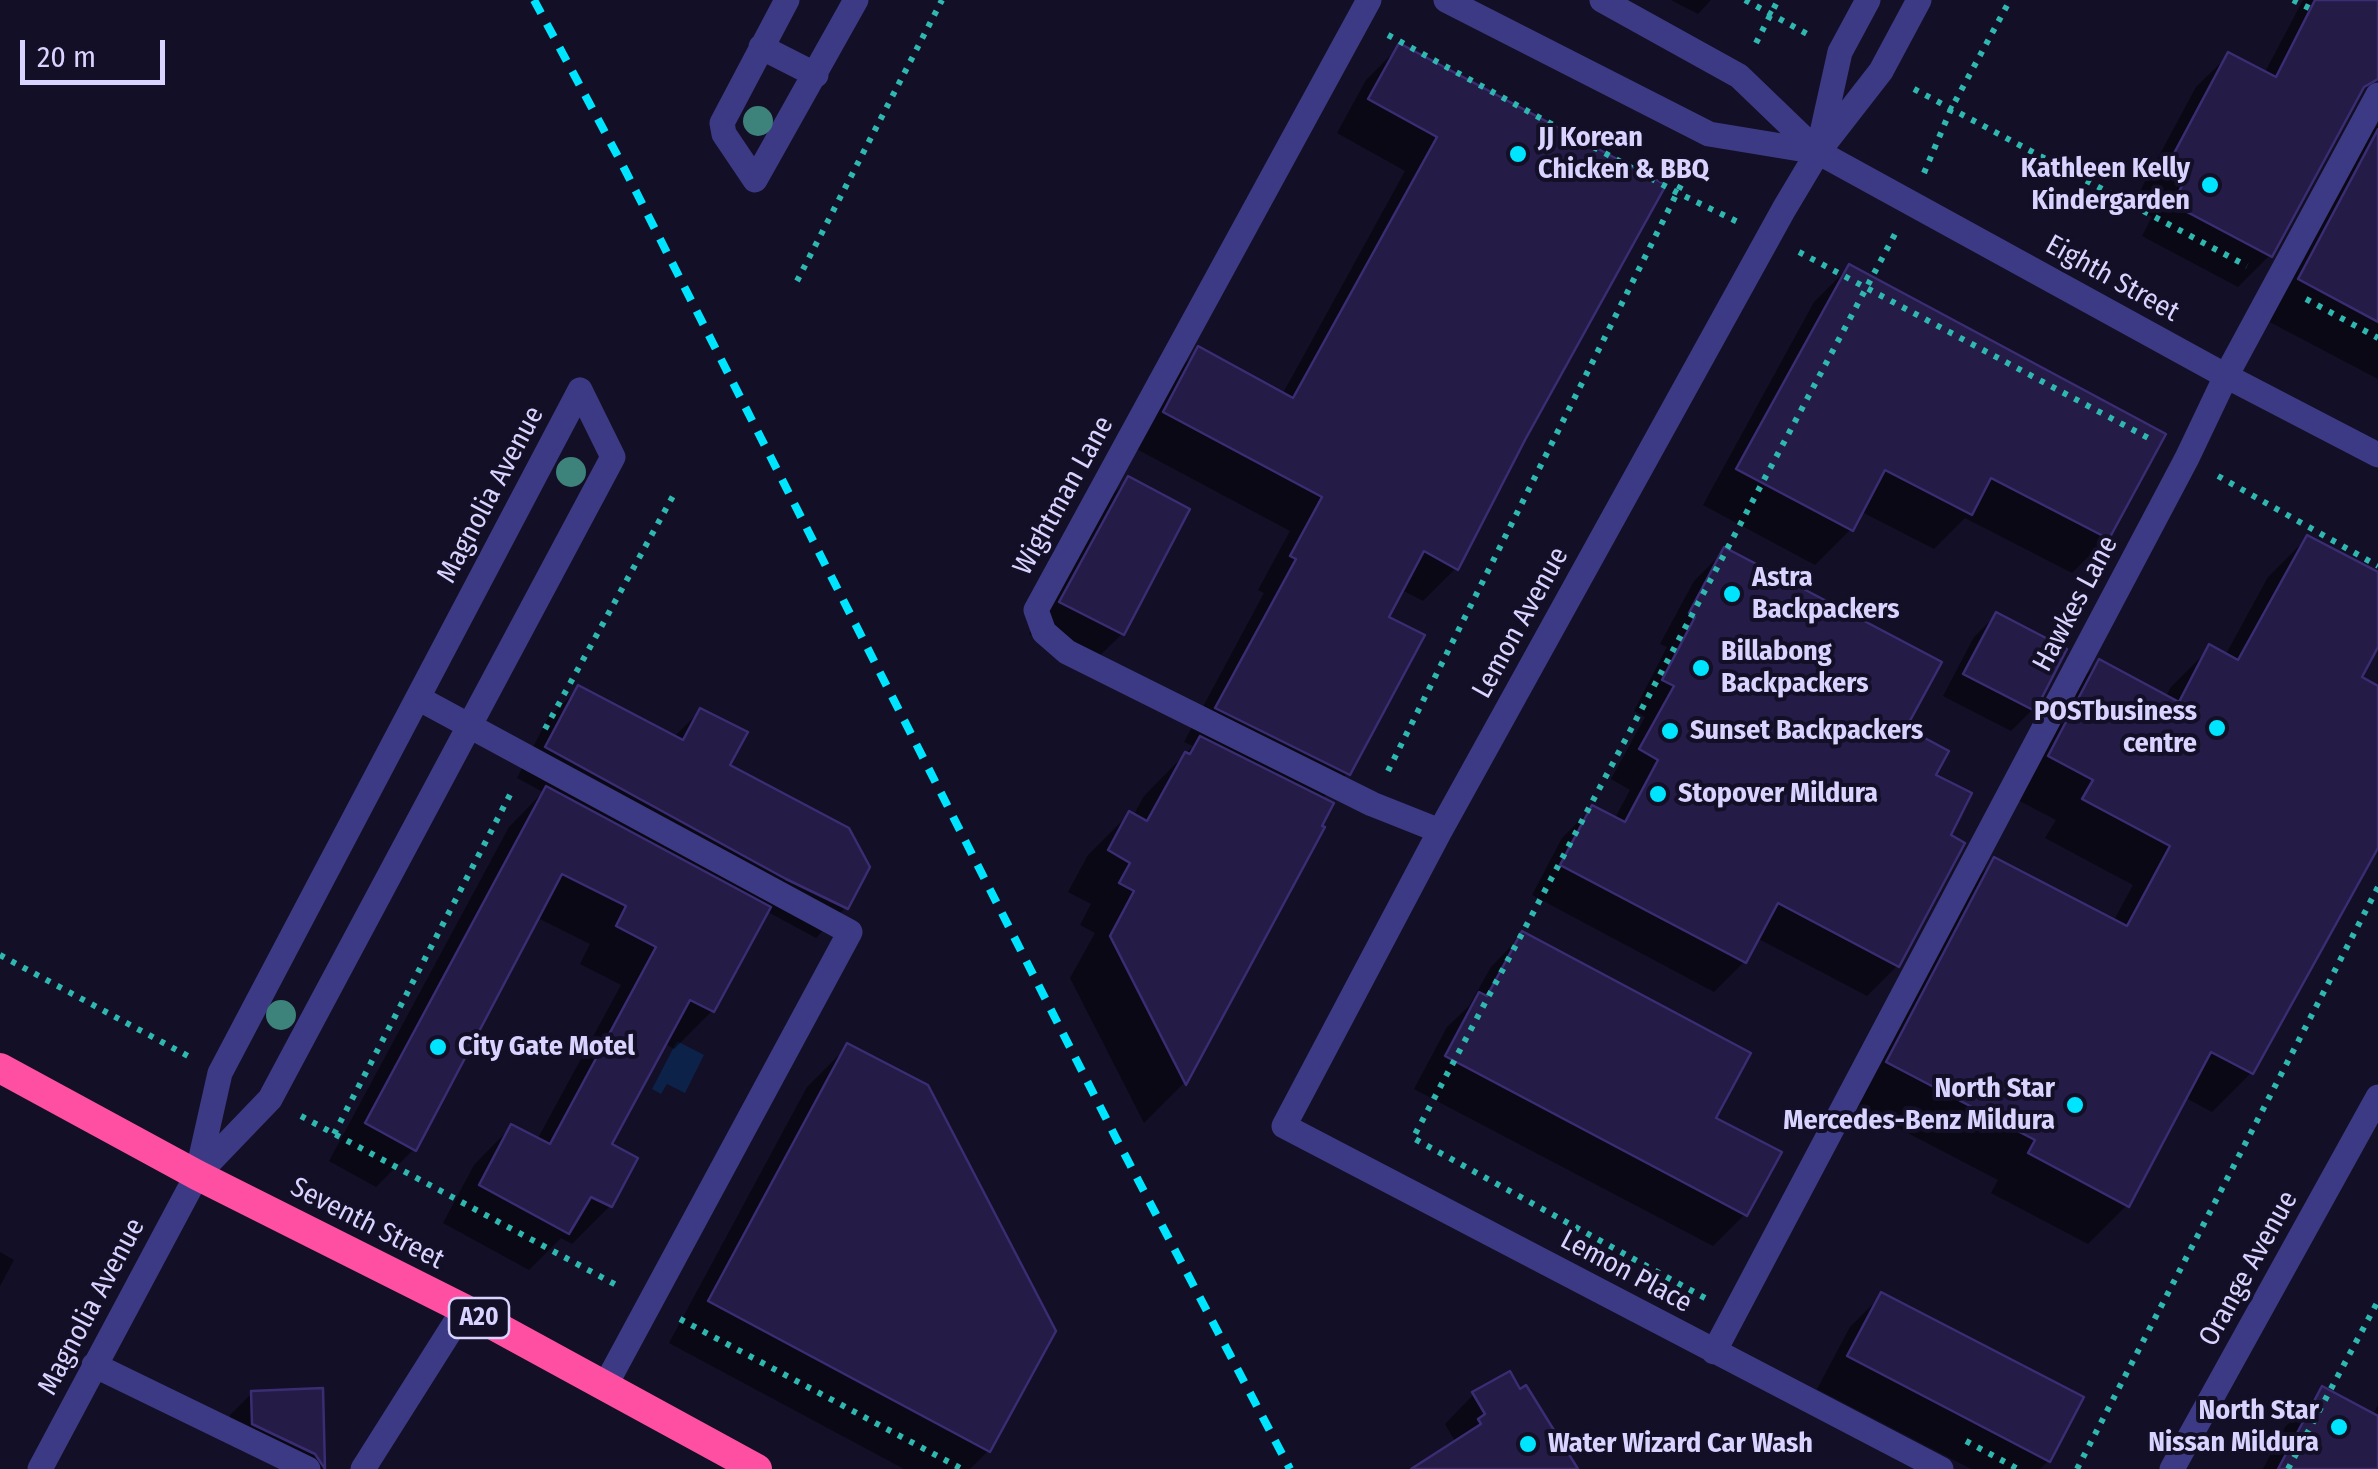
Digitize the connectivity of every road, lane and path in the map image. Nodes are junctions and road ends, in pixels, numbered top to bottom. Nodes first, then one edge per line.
1 (787, 0) edge
2 (856, 0) edge
3 (942, 0) edge
4 (1446, 0) edge
5 (1602, 0) edge
6 (1868, 0) edge
7 (1919, 0) edge
8 (2010, 0) edge
9 (2293, 0) edge
10 (2311, 9) dead end
11 (1364, 10) edge
12 (762, 47) junction
13 (816, 75) junction
14 (2378, 95) edge
15 (1963, 116) dead end
16 (1818, 152) junction
17 (1676, 192) junction
18 (1910, 204) junction
19 (1769, 237) junction
20 (797, 281) dead end
21 (2277, 282) junction
22 (1868, 289) junction
23 (2378, 338) edge
24 (2226, 376) junction
25 (2378, 455) edge
26 (2187, 458) junction
27 (673, 496) dead end
28 (2378, 566) edge
29 (418, 698) junction
30 (471, 726) junction
31 (530, 757) junction
32 (1372, 804) junction
33 (1440, 832) junction
34 (2378, 887) edge
35 (0, 955) edge
36 (0, 1068) edge
37 (220, 1072) junction
38 (2378, 1097) edge
39 (270, 1099) junction
40 (1284, 1126) joint
41 (197, 1174) junction
42 (2378, 1301) edge
43 (464, 1309) junction
44 (1734, 1313) junction
45 (1714, 1352) junction
46 (94, 1365) junction
47 (606, 1386) junction
48 (1951, 1432) dead end
49 (40, 1469) edge
50 (308, 1469) edge
51 (363, 1469) edge
52 (757, 1469) edge
53 (1941, 1469) edge
54 (2018, 1469) edge
55 (2077, 1469) edge
56 (2172, 1469) edge
57 (2288, 1469) edge

1 - 12 street
2 - 13 street
3 - 20 path
4 - 16 street, Eighth Street
5 - 16 street, Eighth Street
6 - 16 street, Lemon Avenue
7 - 16 street, Lemon Avenue
8 - 18 path
9 - 10 path
11 - 17 path
11 - 32 street, Wightman Lane
12 - 13 street
12 - 13 street
14 - 21 street, Hawkes Lane
15 - 21 path
16 - 18 street, Eighth Street
16 - 19 street, Lemon Avenue
17 - 19 path
17 - 32 path
18 - 22 path
18 - 24 street, Eighth Street
19 - 22 path
19 - 33 street, Lemon Avenue
21 - 23 path
21 - 24 street, Hawkes Lane
22 - 26 path
22 - 44 path
24 - 25 street, Eighth Street
24 - 26 street, Hawkes Lane
26 - 28 path
26 - 44 street, Hawkes Lane
27 - 31 path
29 - 30 street
29 - 30 street, Magnolia Avenue
29 - 37 street, Magnolia Avenue
30 - 31 street
30 - 39 street, Magnolia Avenue
31 - 39 path
31 - 47 street
32 - 33 street, Wightman Lane
33 - 40 street, Lemon Avenue
34 - 55 path
35 - 37 path
36 - 41 highway, Seventh Street / A20
37 - 41 street, Magnolia Avenue
38 - 56 street, Orange Avenue
39 - 41 street, Magnolia Avenue
40 - 45 street, Lemon Place
41 - 43 highway, Seventh Street / A20
41 - 46 street, Magnolia Avenue
42 - 57 path
43 - 47 highway, Seventh Street / A20
43 - 51 street
44 - 45 street, Hawkes Lane
45 - 53 street, Lemon Place
46 - 49 street, Magnolia Avenue
46 - 50 street
47 - 52 highway, Seventh Street / A20
48 - 54 path

